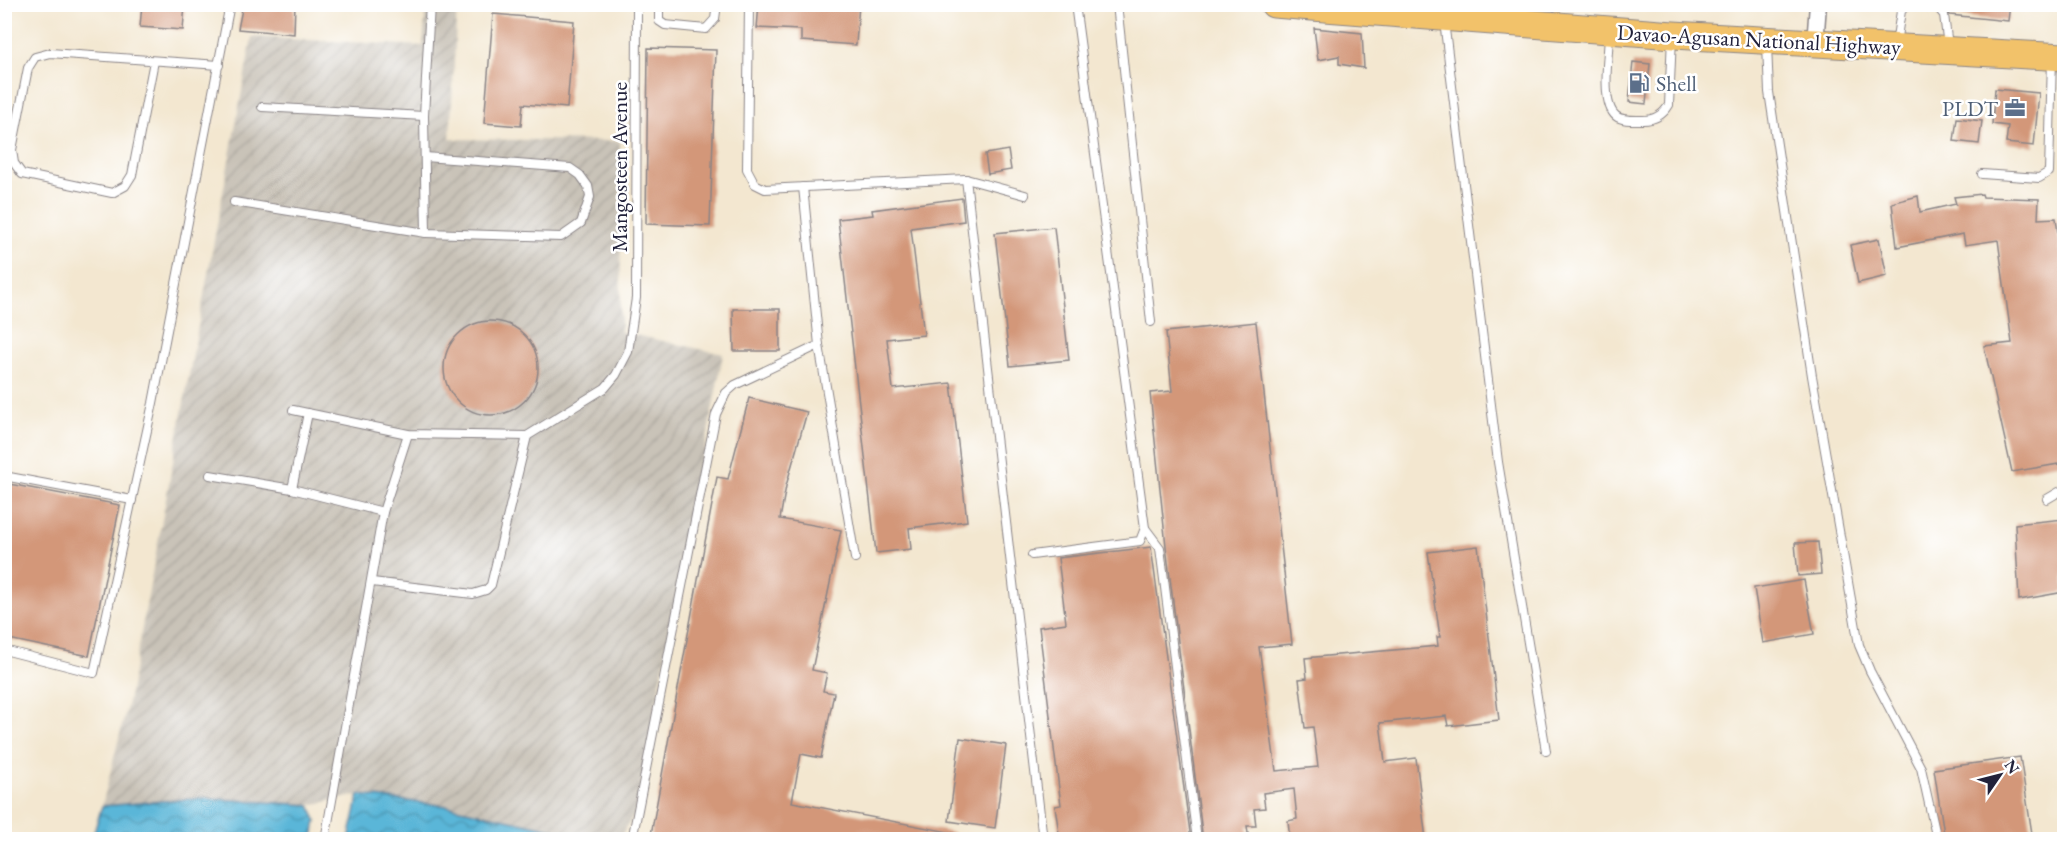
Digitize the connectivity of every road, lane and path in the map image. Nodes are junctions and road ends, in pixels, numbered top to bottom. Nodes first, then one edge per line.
1 (230, 4) edge
2 (430, 4) edge
3 (637, 4) edge
4 (659, 4) edge
5 (717, 4) edge
6 (749, 4) edge
7 (1075, 4) edge
8 (1117, 4) edge
9 (1274, 4) edge
10 (1818, 4) edge
11 (1908, 4) edge
12 (1935, 4) edge
13 (1400, 9) edge
14 (1444, 17) junction
15 (1610, 31) junction
16 (1673, 35) junction
17 (1767, 41) junction
18 (1815, 44) junction
19 (1896, 48) junction
20 (1948, 51) junction
21 (2058, 56) edge
22 (154, 61) junction
23 (219, 65) junction
24 (262, 107) dead end
25 (424, 116) junction
26 (425, 157) junction
27 (1982, 174) dead end
28 (966, 179) junction
29 (803, 187) junction
30 (1025, 195) dead end
31 (234, 202) dead end
32 (426, 233) junction
33 (1151, 322) dead end
34 (819, 345) junction
35 (293, 410) dead end
36 (308, 413) junction
37 (408, 434) junction
38 (527, 436) junction
39 (210, 475) dead end
40 (4, 476) edge
41 (292, 489) junction
42 (2064, 489) edge
43 (2047, 499) dead end
44 (132, 500) junction
45 (383, 512) junction
46 (1145, 528) junction
47 (1032, 555) dead end
48 (855, 558) dead end
49 (372, 582) junction
50 (4, 650) edge
51 (1546, 751) dead end
52 (325, 840) edge
53 (632, 840) edge
54 (1043, 840) edge
55 (1197, 840) edge
56 (1937, 840) edge

1 - 23 lane
2 - 25 lane
3 - 38 lane, Mangosteen Avenue
4 - 5 lane
6 - 29 lane
7 - 46 lane
8 - 33 lane
9 - 13 main road, Davao-Agusan National Highway
10 - 18 street
11 - 19 lane
12 - 20 lane
13 - 14 main road, Davao-Agusan National Highway
14 - 15 main road, Davao-Agusan National Highway
14 - 51 lane
15 - 16 main road, Davao-Agusan National Highway
15 - 16 lane
16 - 17 main road, Davao-Agusan National Highway
17 - 18 main road, Davao-Agusan National Highway
17 - 56 lane
18 - 19 main road, Davao-Agusan National Highway
19 - 20 main road, Davao-Agusan National Highway
20 - 21 main road, Davao-Agusan National Highway
21 - 27 lane
22 - 22 lane
22 - 23 lane
23 - 44 lane
24 - 25 lane
25 - 26 lane
26 - 32 lane
26 - 32 lane
28 - 29 lane
28 - 30 lane
28 - 54 lane
29 - 34 lane
31 - 32 lane
34 - 48 lane
34 - 53 lane
35 - 36 lane
36 - 37 lane
36 - 41 lane
37 - 38 lane
37 - 45 lane
38 - 49 lane
39 - 41 lane
40 - 44 lane
41 - 45 lane
42 - 43 lane
44 - 50 lane
45 - 49 lane
46 - 47 lane
46 - 55 lane
49 - 52 lane

